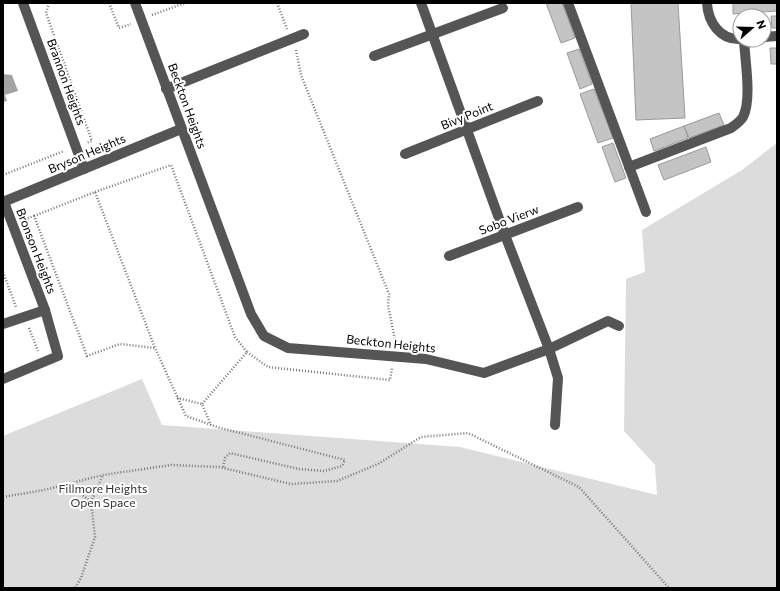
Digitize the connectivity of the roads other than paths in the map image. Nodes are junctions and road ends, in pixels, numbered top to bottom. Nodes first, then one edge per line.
1 (23, 3) edge
2 (135, 3) edge
3 (421, 3) edge
4 (568, 3) edge
5 (706, 3) edge
6 (503, 8) dead end
7 (304, 34) dead end
8 (432, 34) junction
9 (732, 39) edge
10 (744, 48) edge
11 (374, 56) dead end
12 (166, 89) junction
13 (538, 101) dead end
14 (181, 129) junction
15 (466, 130) junction
16 (405, 154) dead end
17 (629, 167) junction
18 (84, 169) junction
19 (3, 202) edge
20 (578, 207) dead end
21 (646, 212) dead end
22 (505, 235) junction
23 (448, 256) dead end
24 (45, 310) junction
25 (3, 324) edge
26 (619, 326) dead end
27 (549, 349) junction
28 (3, 379) edge
29 (555, 425) dead end

1 - 18 lane, Brannon Heights
2 - 12 lane, Beckton Heights
3 - 8 lane
4 - 17 lane
5 - 9 lane
6 - 8 lane
7 - 12 lane
8 - 11 lane
8 - 15 lane
10 - 17 lane
12 - 14 lane, Beckton Heights
13 - 15 lane, Bivy Point
14 - 18 lane, Bryson Heights
14 - 27 lane, Beckton Heights
15 - 16 lane, Bivy Point
15 - 22 lane
17 - 21 lane
18 - 19 lane, Bryson Heights
19 - 24 lane, Bronson Heights
20 - 22 lane, Sobo Vierw
22 - 23 lane, Sobo Vierw
22 - 27 lane
24 - 25 lane, Bronson Heights
24 - 28 lane, Bronson Heights
26 - 27 lane, Beckton Heights
27 - 29 lane

